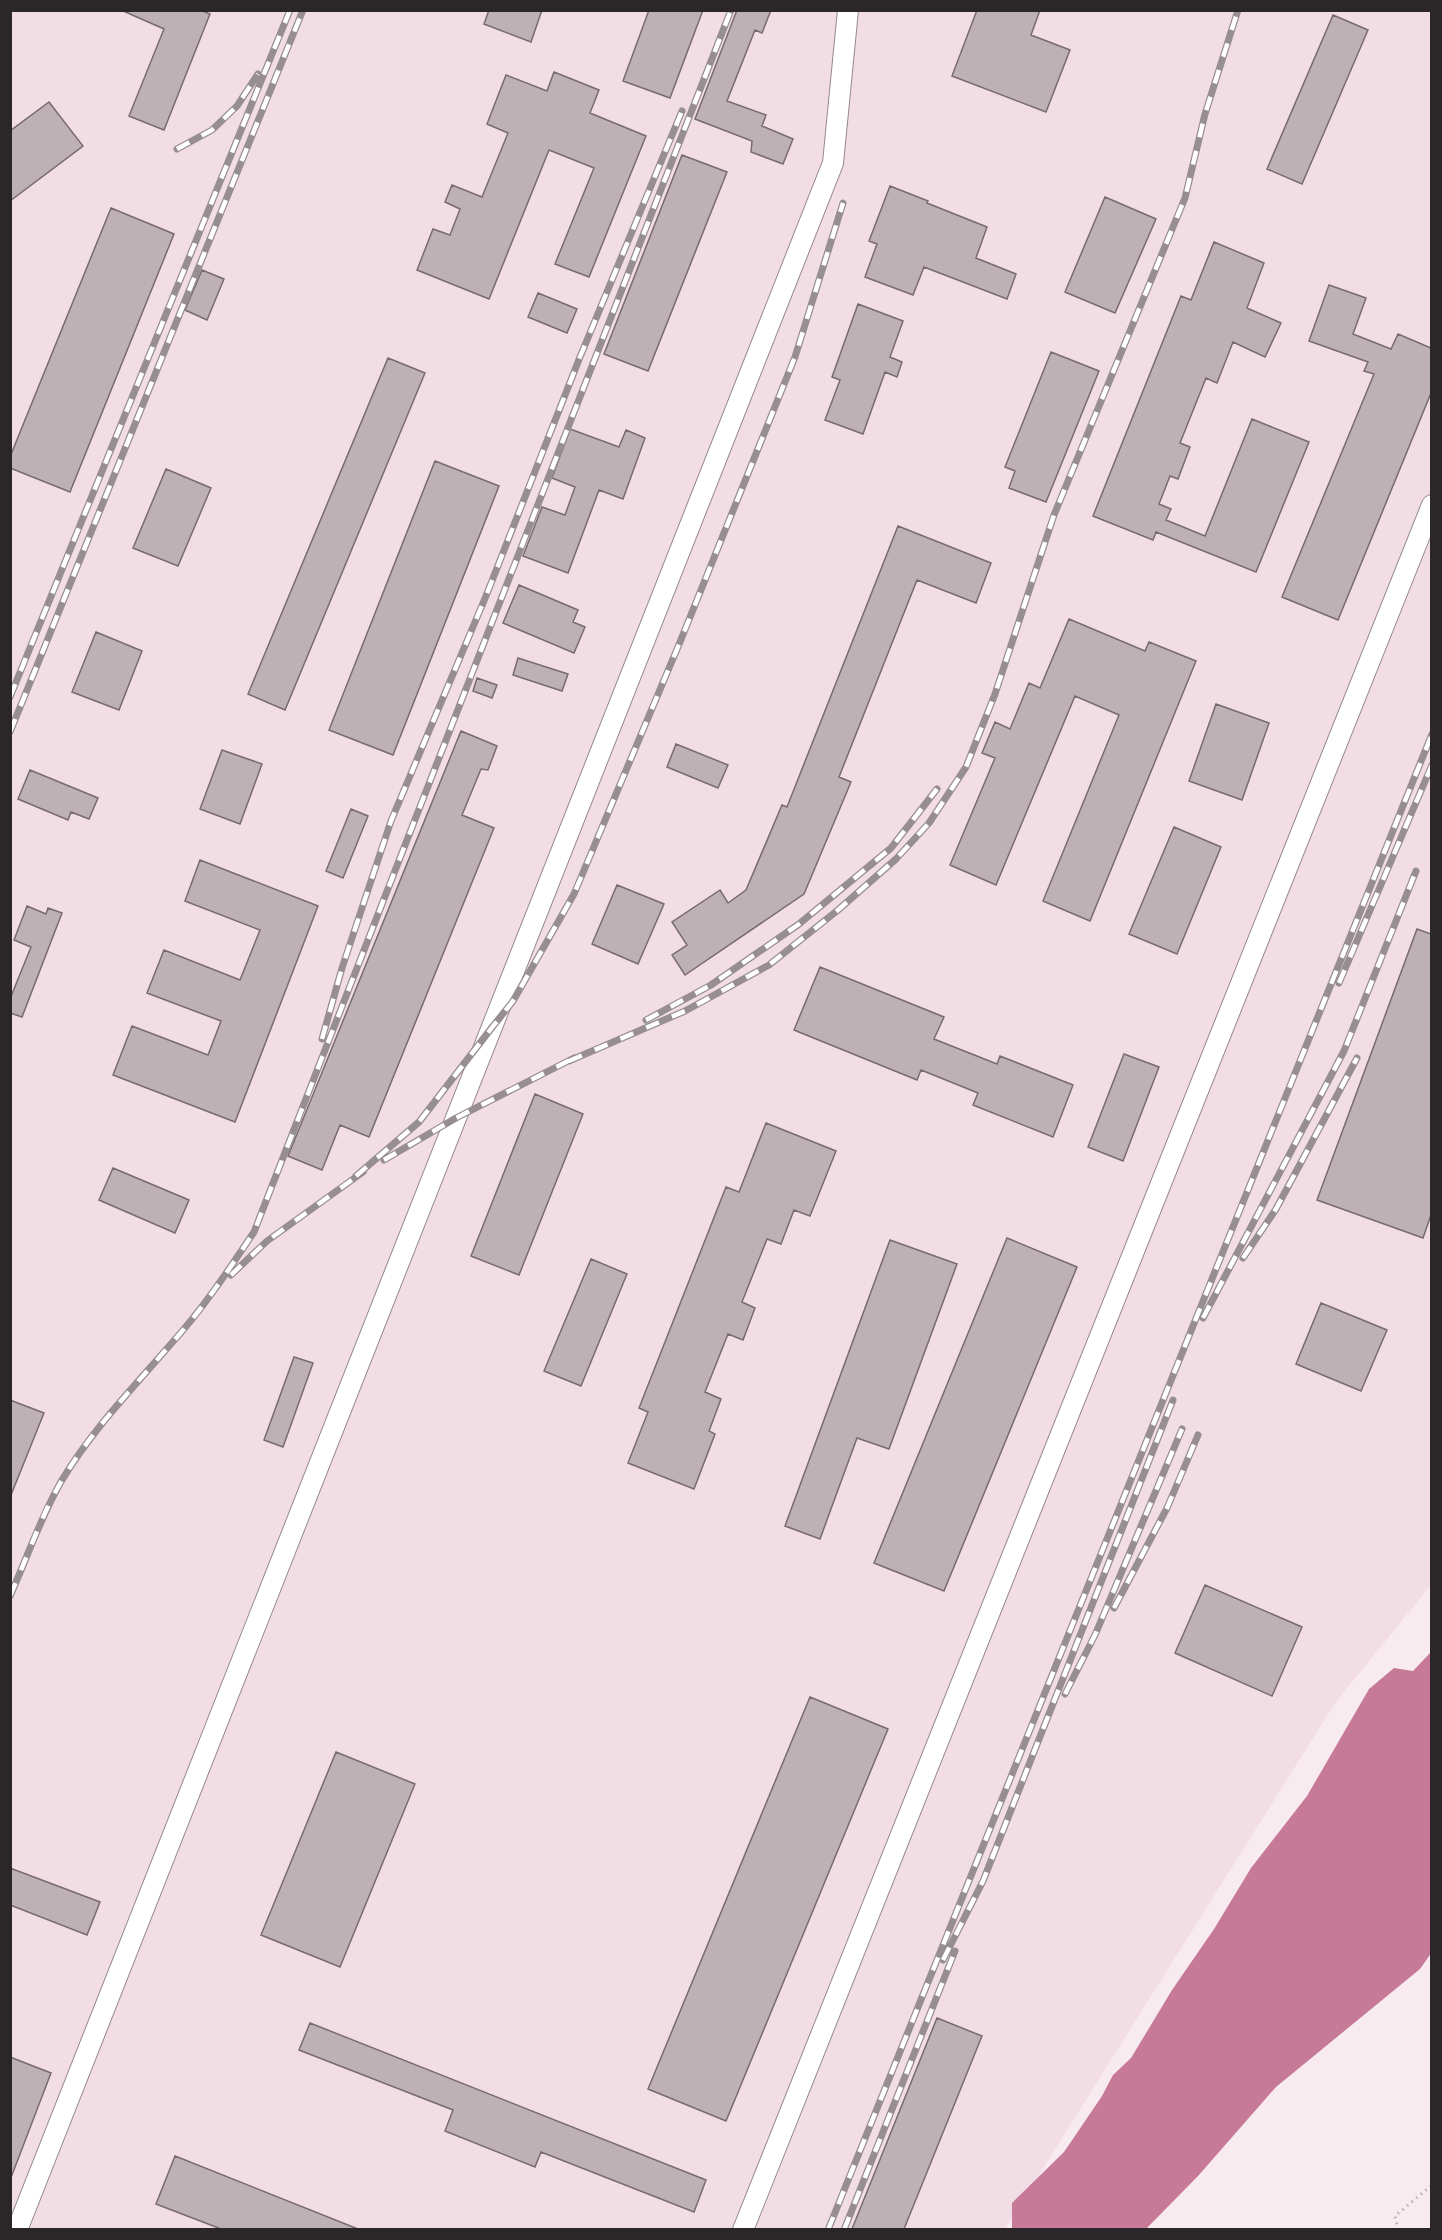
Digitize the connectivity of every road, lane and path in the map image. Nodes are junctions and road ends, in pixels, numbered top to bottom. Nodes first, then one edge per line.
1 (848, 10) edge
2 (1431, 505) edge
3 (1431, 2185) edge
4 (17, 2229) edge
5 (743, 2229) edge
6 (1398, 2229) edge

1 - 4 lane
2 - 5 lane
3 - 6 path

